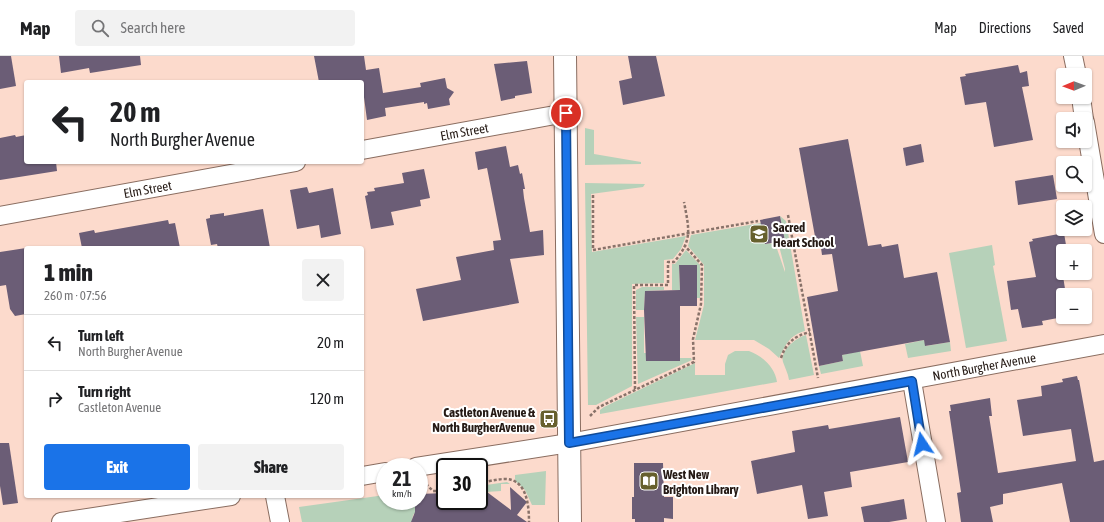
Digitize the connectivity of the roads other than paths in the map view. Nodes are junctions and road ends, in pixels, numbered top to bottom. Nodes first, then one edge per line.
1 (565, 56) edge
2 (1073, 56) edge
3 (1076, 68) edge
4 (566, 113) junction
5 (1089, 148) edge
6 (364, 150) edge
7 (285, 164) edge
8 (0, 216) edge
9 (1104, 234) edge
10 (1104, 344) edge
11 (912, 381) junction
12 (569, 443) junction
13 (428, 465) edge
14 (376, 474) edge
15 (364, 476) edge
16 (218, 498) edge
17 (275, 498) edge
18 (62, 522) edge
19 (280, 522) edge
20 (570, 522) edge
21 (936, 522) edge

1 - 4 street
2 - 3 street
4 - 6 street, Elm Street
4 - 12 street
5 - 9 street
7 - 8 street, Elm Street
10 - 11 street, North Burgher Avenue
11 - 12 street, North Burgher Avenue
11 - 21 street
12 - 13 street, North Burgher Avenue
12 - 20 street
14 - 15 street
16 - 18 street
17 - 19 street

